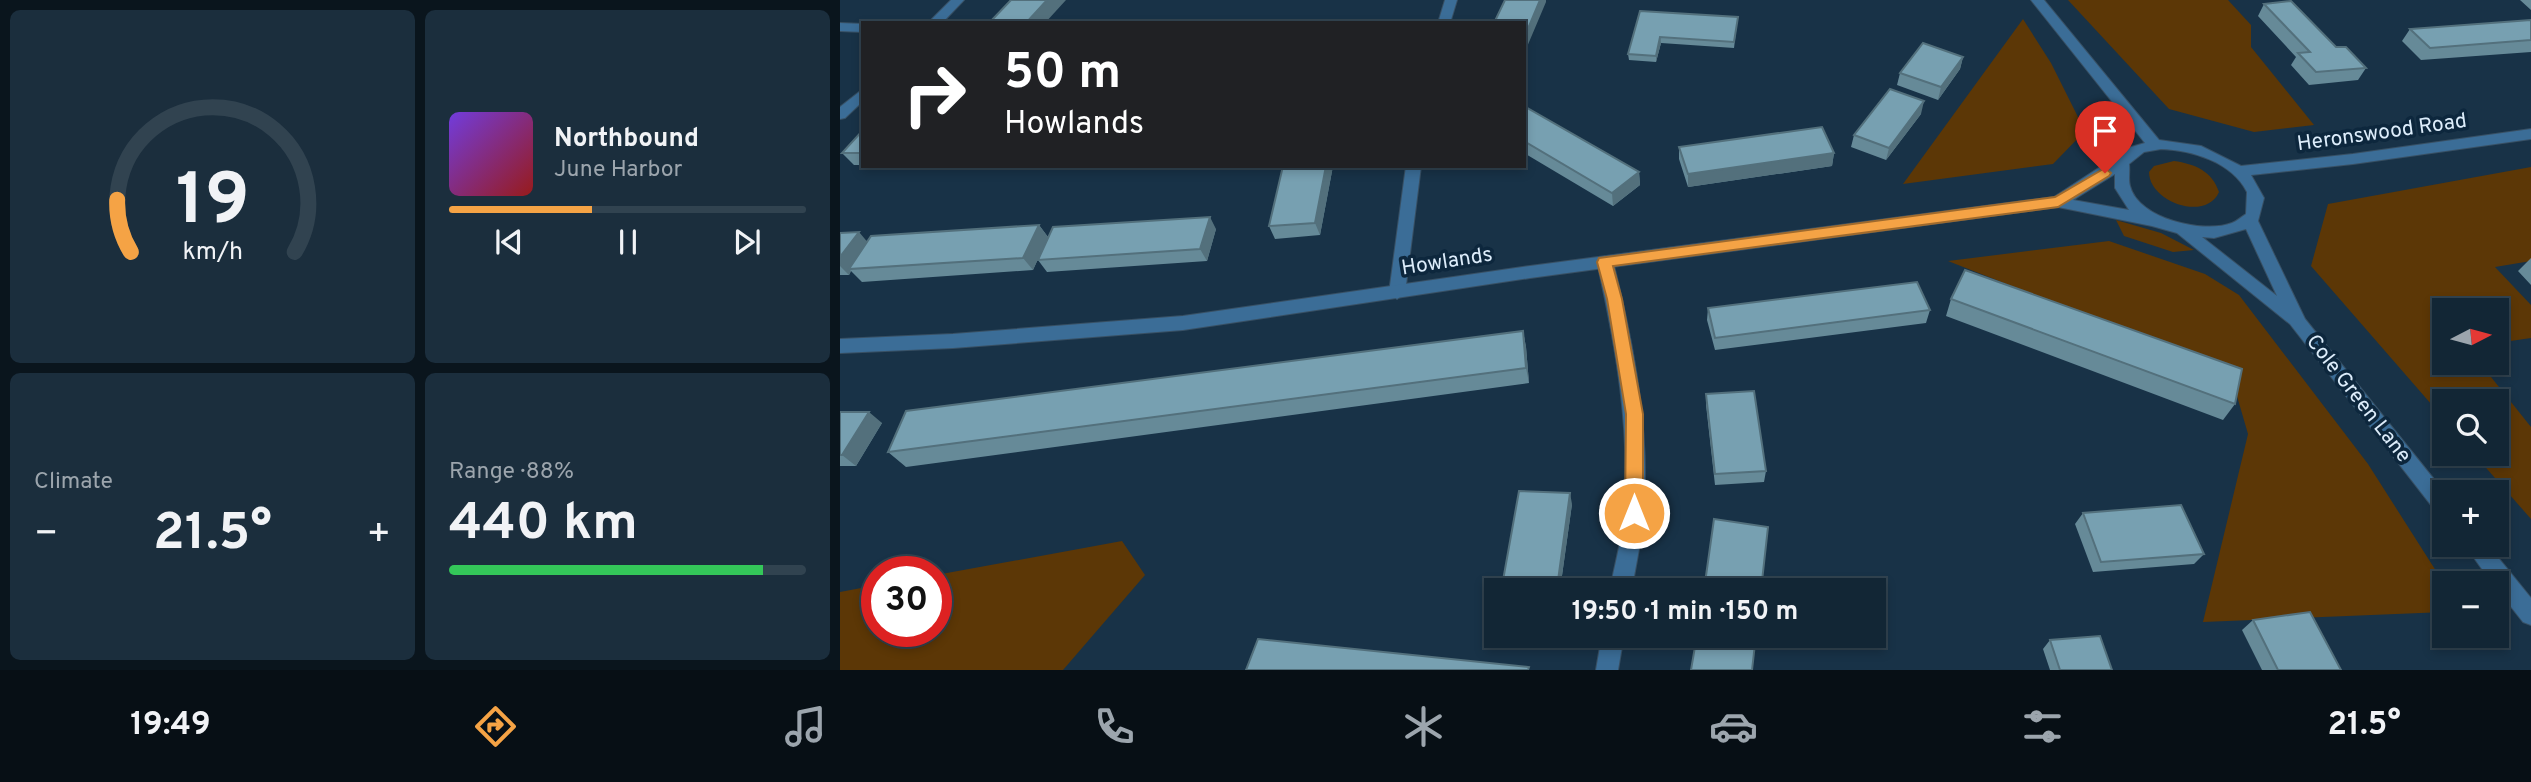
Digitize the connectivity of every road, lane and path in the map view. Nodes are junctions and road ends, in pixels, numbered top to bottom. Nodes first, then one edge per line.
1 (958, 0) edge
2 (1451, 0) edge
3 (2037, 0) edge
4 (936, 21) edge
5 (1445, 21) edge
6 (840, 27) edge
7 (861, 28) edge
8 (861, 95) edge
9 (840, 116) edge
10 (2531, 134) edge
11 (2155, 145) junction
12 (2122, 162) junction
13 (1415, 168) edge
14 (2239, 172) junction
15 (2058, 202) junction
16 (2157, 221) junction
17 (2250, 221) junction
18 (2184, 231) junction
19 (1605, 262) junction
20 (1397, 293) junction
21 (2298, 323) junction
22 (840, 346) edge
23 (2432, 492) edge
24 (2485, 557) edge
25 (1623, 578) edge
26 (2528, 606) edge
27 (1611, 648) edge
28 (1607, 670) edge

1 - 4 street
2 - 5 street
3 - 11 street
6 - 7 street
8 - 9 street
10 - 14 street, Heronswood Road
11 - 12 street
11 - 14 street
12 - 15 street, Howlands
12 - 16 street
13 - 20 street
14 - 17 street
15 - 16 street, Howlands
15 - 19 street, Howlands
16 - 18 street
17 - 18 street
17 - 21 street, Cole Green Lane
18 - 21 street, Cole Green Lane
19 - 20 street, Howlands
19 - 25 street
20 - 22 street, Howlands
21 - 23 street, Cole Green Lane
24 - 26 street
27 - 28 street

